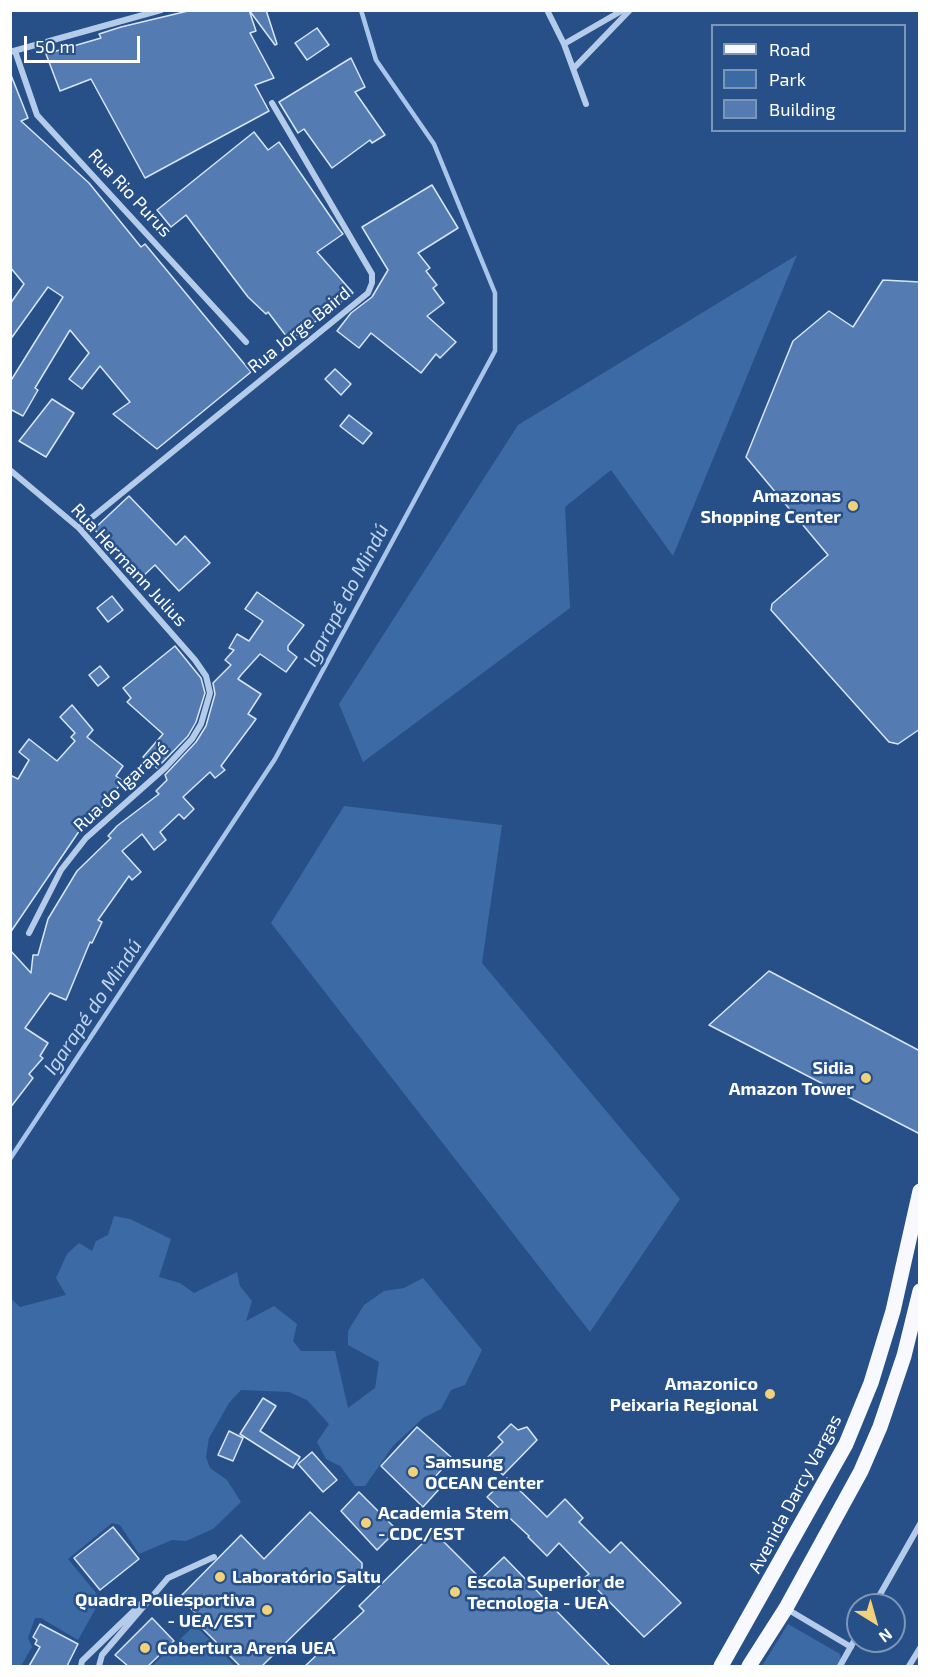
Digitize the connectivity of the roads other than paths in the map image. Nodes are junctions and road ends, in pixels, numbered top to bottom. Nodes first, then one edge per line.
1 (162, 10) edge
2 (547, 10) edge
3 (623, 10) edge
4 (630, 10) edge
5 (564, 44) junction
6 (13, 51) edge
7 (574, 68) junction
8 (272, 103) dead end
9 (586, 104) dead end
10 (246, 342) dead end
11 (10, 470) edge
12 (79, 528) junction
13 (195, 660) joint
14 (29, 933) dead end
15 (920, 1191) edge
16 (920, 1292) edge
17 (920, 1524) edge
18 (214, 1557) dead end
19 (168, 1578) junction
20 (881, 1593) edge
21 (786, 1608) junction
22 (846, 1645) edge
23 (920, 1648) edge
24 (81, 1666) edge
25 (99, 1666) edge
26 (721, 1666) edge
27 (749, 1666) edge
28 (909, 1666) edge

1 - 6 street
2 - 5 street
3 - 5 street
4 - 7 street
5 - 7 street
6 - 10 street, Rua Rio Purus
7 - 9 street
8 - 12 street, Rua Jorge Baird
11 - 12 street, Rua Hermann Julius
12 - 13 street, Rua Hermann Julius
13 - 14 street, Rua do Igarapé
15 - 26 main road, Avenida Darcy Vargas
16 - 21 main road
17 - 20 street
18 - 19 street
19 - 24 street
19 - 25 street
21 - 22 street
21 - 27 main road
23 - 28 street

